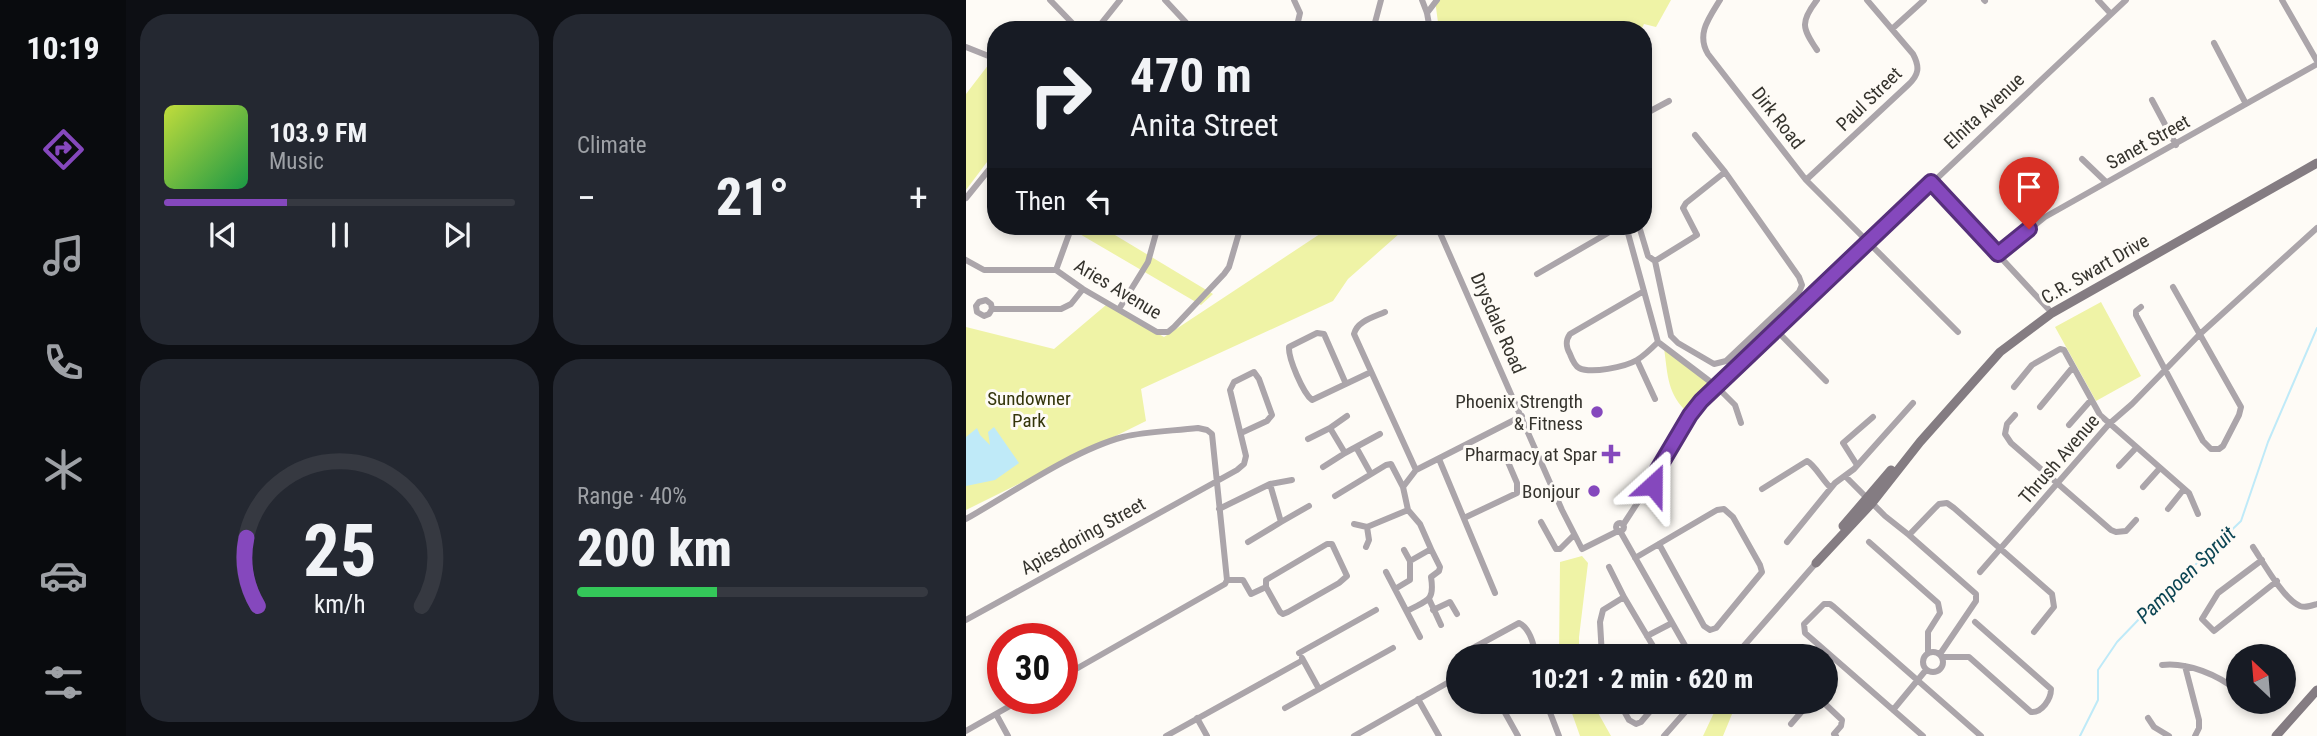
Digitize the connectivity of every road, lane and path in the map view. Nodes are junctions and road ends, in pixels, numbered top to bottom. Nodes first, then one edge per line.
1 (1050, 0) edge
2 (1120, 0) edge
3 (1165, 0) edge
4 (1294, 0) edge
5 (1381, 0) edge
6 (1422, 0) edge
7 (1437, 0) edge
8 (1720, 0) edge
9 (1817, 0) edge
10 (1867, 0) edge
11 (1924, 0) edge
12 (2098, 0) edge
13 (2126, 0) edge
14 (2282, 0) edge
15 (1427, 13) junction
16 (2111, 14) junction
17 (1070, 21) edge
18 (1103, 21) edge
19 (1185, 21) edge
20 (1298, 21) edge
21 (1375, 21) edge
22 (1428, 21) edge
23 (1892, 29) junction
24 (2214, 43) dead end
25 (966, 47) edge
26 (1817, 50) dead end
27 (987, 55) edge
28 (2317, 62) edge
29 (2152, 100) dead end
30 (1669, 101) dead end
31 (2246, 104) junction
32 (1652, 110) edge
33 (1695, 135) dead end
34 (2176, 145) junction
35 (2082, 159) dead end
36 (2317, 163) edge
37 (987, 172) edge
38 (1725, 172) junction
39 (1806, 180) junction
40 (1931, 182) junction
41 (2106, 182) junction
42 (966, 198) edge
43 (2317, 228) edge
44 (1069, 235) edge
45 (1156, 235) edge
46 (1238, 235) edge
47 (1441, 235) edge
48 (1603, 235) edge
49 (1629, 235) edge
50 (1642, 235) edge
51 (1868, 242) junction
52 (1998, 254) junction
53 (966, 260) edge
54 (1656, 261) junction
55 (1056, 270) junction
56 (1536, 274) dead end
57 (1658, 276) junction
58 (1642, 281) junction
59 (2173, 287) dead end
60 (1083, 289) junction
61 (1644, 291) junction
62 (2141, 307) dead end
63 (992, 309) dead end
64 (1119, 309) junction
65 (1385, 312) dead end
66 (2052, 313) junction
67 (1775, 330) junction
68 (1958, 332) dead end
69 (2200, 334) junction
70 (1658, 342) junction
71 (1637, 360) junction
72 (2073, 367) junction
73 (2166, 370) junction
74 (1371, 372) junction
75 (1826, 381) dead end
76 (1346, 384) junction
77 (1717, 386) junction
78 (2014, 387) dead end
79 (1655, 399) dead end
80 (2091, 400) junction
81 (1913, 403) dead end
82 (2040, 407) dead end
83 (2015, 415) dead end
84 (1347, 416) dead end
85 (1522, 416) junction
86 (1873, 417) dead end
87 (1741, 423) dead end
88 (2109, 424) junction
89 (2069, 425) dead end
90 (1329, 428) junction
91 (1241, 433) junction
92 (1380, 434) dead end
93 (1308, 439) dead end
94 (1356, 447) junction
95 (2136, 447) junction
96 (1345, 453) junction
97 (1439, 459) junction
98 (1508, 463) dead end
99 (1857, 465) junction
100 (2119, 466) dead end
101 (1323, 467) dead end
102 (2160, 468) junction
103 (1416, 470) junction
104 (1371, 474) junction
105 (1845, 476) junction
106 (1216, 480) junction
107 (1292, 480) dead end
108 (1270, 484) junction
109 (2057, 484) junction
110 (1403, 487) junction
111 (2143, 487) dead end
112 (1831, 488) junction
113 (1762, 489) dead end
114 (2184, 489) junction
115 (1335, 496) dead end
116 (1869, 500) junction
117 (1309, 506) dead end
118 (1219, 509) junction
119 (2168, 509) dead end
120 (1408, 510) junction
121 (2198, 514) dead end
122 (1464, 518) junction
123 (966, 519) edge
124 (2136, 520) dead end
125 (1281, 522) junction
126 (1541, 522) dead end
127 (1354, 524) dead end
128 (1367, 527) junction
129 (1621, 529) junction
130 (1574, 535) junction
131 (1909, 535) junction
132 (1248, 542) dead end
133 (1787, 542) dead end
134 (1869, 542) dead end
135 (1659, 544) junction
136 (1366, 547) dead end
137 (2253, 547) dead end
138 (1431, 549) junction
139 (2001, 549) junction
140 (1404, 550) dead end
141 (1635, 558) junction
142 (2262, 560) junction
143 (1410, 561) junction
144 (1816, 563) joint
145 (1609, 567) dead end
146 (1386, 572) dead end
147 (1980, 572) dead end
148 (1227, 580) junction
149 (2277, 581) junction
150 (1266, 587) junction
151 (1395, 589) junction
152 (1495, 593) dead end
153 (1624, 597) junction
154 (1429, 599) junction
155 (2317, 604) edge
156 (1376, 610) dead end
157 (1433, 610) junction
158 (1407, 611) junction
159 (1457, 614) dead end
160 (966, 620) edge
161 (1975, 622) dead end
162 (1672, 623) junction
163 (1441, 625) dead end
164 (2034, 632) dead end
165 (1647, 636) junction
166 (1420, 637) dead end
167 (1480, 644) edge
168 (1532, 644) edge
169 (1602, 644) edge
170 (1651, 644) edge
171 (1685, 644) edge
172 (1745, 644) edge
173 (1393, 648) dead end
174 (1928, 653) junction
175 (1941, 656) junction
176 (1303, 660) junction
177 (2162, 665) dead end
178 (2185, 666) junction
179 (1078, 668) edge
180 (1926, 670) junction
181 (1918, 681) junction
182 (1446, 684) edge
183 (2226, 684) edge
184 (1319, 690) junction
185 (2317, 690) edge
186 (1418, 699) junction
187 (1285, 708) dead end
188 (1893, 710) junction
189 (996, 714) joint
190 (1506, 714) edge
191 (1551, 714) edge
192 (1626, 714) edge
193 (1648, 714) edge
194 (1683, 714) edge
195 (1800, 714) edge
196 (1836, 714) edge
197 (1197, 718) junction
198 (2148, 718) dead end
199 (1791, 724) dead end
200 (966, 731) edge
201 (1834, 735) edge
202 (1008, 736) edge
203 (1166, 736) edge
204 (1207, 736) edge
205 (1353, 736) edge
206 (1439, 736) edge
207 (1518, 736) edge
208 (1559, 736) edge
209 (1664, 736) edge
210 (1923, 736) edge
211 (1981, 736) edge
212 (2169, 736) edge
213 (2195, 736) edge
214 (2276, 736) edge

1 - 17 street
2 - 18 street
3 - 19 street
4 - 20 street
5 - 21 street
6 - 15 street
7 - 15 street
8 - 39 street, Dirk Road
9 - 26 street
10 - 23 street, Paul Street
11 - 23 street
12 - 16 street
13 - 16 street, Elnita Avenue
14 - 28 street
15 - 22 street
16 - 40 street, Elnita Avenue
23 - 39 street, Paul Street
24 - 31 street
25 - 27 street
28 - 31 street, Sanet Street
29 - 34 street
30 - 32 street
31 - 34 street, Sanet Street
33 - 38 street
34 - 41 street, Sanet Street
35 - 41 street
36 - 66 street, C.R. Swart Drive
37 - 42 street
38 - 54 street
38 - 57 street
39 - 51 street, Dirk Road
40 - 51 street, Elnita Avenue
40 - 52 street
41 - 52 street, Sanet Street
43 - 69 street, Thrush Avenue
44 - 55 street
45 - 64 street
46 - 64 street, Aries Avenue
47 - 85 street, Drysdale Road
48 - 56 street
49 - 58 street
50 - 54 street
51 - 67 street, Elnita Avenue
51 - 68 street, Dirk Road
52 - 66 street
53 - 55 street, Aries Avenue
54 - 57 street
55 - 60 street, Aries Avenue
57 - 58 street
58 - 61 street
59 - 69 street
60 - 63 street
60 - 64 street, Aries Avenue
61 - 70 street
61 - 71 street
62 - 73 street
65 - 74 street
66 - 116 street, C.R. Swart Drive
67 - 75 street
67 - 77 street, Elnita Avenue
69 - 73 street, Thrush Avenue
69 - 73 street
70 - 71 street
70 - 77 street
71 - 79 street
72 - 78 street
72 - 80 street
72 - 82 street
73 - 88 street, Thrush Avenue
74 - 76 street
74 - 103 street
76 - 76 street
77 - 87 street
77 - 129 street, Elnita Avenue
80 - 88 street
80 - 89 street
81 - 99 street
83 - 109 street
84 - 90 street
85 - 97 street
85 - 130 street, Drysdale Road
86 - 99 street
88 - 95 street
88 - 109 street, Thrush Avenue
90 - 93 street
90 - 96 street
91 - 91 street
91 - 106 street, Apiesdoring Street
92 - 94 street
94 - 96 street
94 - 104 street
95 - 100 street
95 - 102 street
96 - 101 street
97 - 103 street
97 - 122 street
98 - 122 street
99 - 105 street
102 - 111 street
102 - 114 street
103 - 110 street
104 - 110 street
104 - 115 street
105 - 112 street
105 - 116 street
106 - 118 street
106 - 123 street
106 - 160 street, Apiesdoring Street
107 - 108 street
108 - 118 street
108 - 125 street
109 - 124 street
109 - 139 street, Thrush Avenue
110 - 120 street
112 - 113 street
112 - 133 street
114 - 119 street
114 - 121 street
116 - 131 street
116 - 144 street, C.R. Swart Drive
117 - 125 street
118 - 148 street
120 - 128 street
120 - 138 street
122 - 152 street
125 - 132 street
126 - 130 street
127 - 128 street
128 - 136 street
129 - 130 street
129 - 141 street
131 - 139 street
131 - 175 street
134 - 174 street
135 - 135 street
135 - 141 street
137 - 142 street
138 - 143 street
138 - 154 street
139 - 147 street, Thrush Avenue
139 - 164 street
140 - 143 street
141 - 162 street
142 - 149 street
142 - 149 street
143 - 151 street
144 - 172 street, C.R. Swart Drive
145 - 153 street
146 - 151 street
148 - 150 street
148 - 179 street
149 - 155 street
150 - 150 street
151 - 158 street
153 - 165 street
153 - 169 street
154 - 157 street
154 - 158 street
156 - 176 street
157 - 159 street
157 - 163 street
158 - 166 street
161 - 175 street
162 - 165 street
162 - 171 street
165 - 170 street
167 - 168 street
173 - 184 street
174 - 175 street
174 - 180 street
175 - 180 street
176 - 184 street
176 - 197 street
177 - 178 street
178 - 183 street
178 - 213 street
180 - 181 street
181 - 188 street
181 - 188 street
181 - 211 street
182 - 186 street
184 - 187 street
185 - 214 street
186 - 205 street
186 - 206 street
188 - 210 street
189 - 200 street
189 - 202 street
190 - 207 street
191 - 208 street
192 - 193 street
194 - 209 street
195 - 199 street
196 - 201 street
197 - 203 street
197 - 204 street
198 - 212 street

